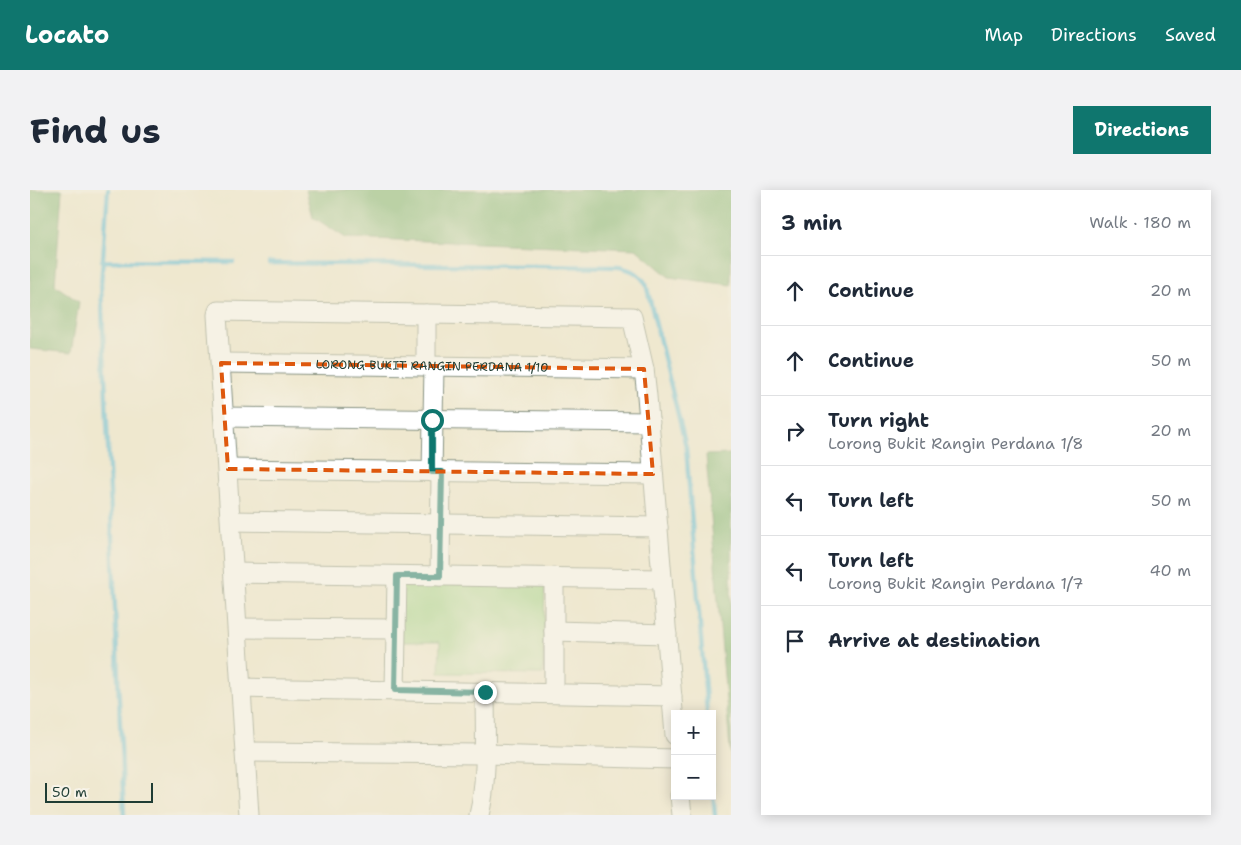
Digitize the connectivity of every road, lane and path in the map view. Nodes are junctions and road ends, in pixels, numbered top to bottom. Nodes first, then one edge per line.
1 (426, 314) junction
2 (221, 363) junction
3 (430, 366) junction
4 (644, 369) junction
5 (224, 416) junction
6 (432, 420) junction
7 (650, 422) junction
8 (228, 469) junction
9 (437, 472) junction
10 (653, 474) junction
11 (231, 521) junction
12 (441, 524) junction
13 (658, 527) junction
14 (234, 573) junction
15 (397, 576) junction
16 (440, 576) junction
17 (554, 577) junction
18 (662, 579) junction
19 (238, 628) junction
20 (396, 629) junction
21 (554, 631) junction
22 (667, 634) junction
23 (241, 688) junction
24 (395, 690) junction
25 (485, 692) junction
26 (554, 693) junction
27 (672, 696) junction
28 (673, 710) edge
29 (245, 752) junction
30 (485, 754) junction
31 (671, 759) edge
32 (680, 800) edge
33 (249, 815) edge
34 (479, 815) edge
35 (682, 815) edge

1 - 2 street
1 - 3 street
1 - 4 street
2 - 3 street, LORONG BUKIT RANGIN PERDANA 1/10
2 - 5 street
3 - 4 street, LORONG BUKIT RANGIN PERDANA 1/10
3 - 6 street
4 - 7 street
5 - 6 street
5 - 8 street
6 - 7 street
6 - 9 street
7 - 10 street
8 - 9 street
8 - 11 street
9 - 10 street
9 - 12 street
10 - 13 street
11 - 12 street
11 - 14 street
12 - 13 street
12 - 16 street
13 - 18 street
14 - 15 street
14 - 19 street
15 - 16 street
15 - 20 street
16 - 17 street
17 - 18 street
17 - 21 street
18 - 22 street
19 - 20 street
19 - 23 street
20 - 24 street
21 - 22 street
21 - 26 street
22 - 27 street
23 - 24 street
23 - 29 street
24 - 25 street
25 - 26 street
25 - 30 street
26 - 27 street
27 - 28 street
29 - 30 street
29 - 33 street
30 - 31 street
30 - 34 street
32 - 35 street

